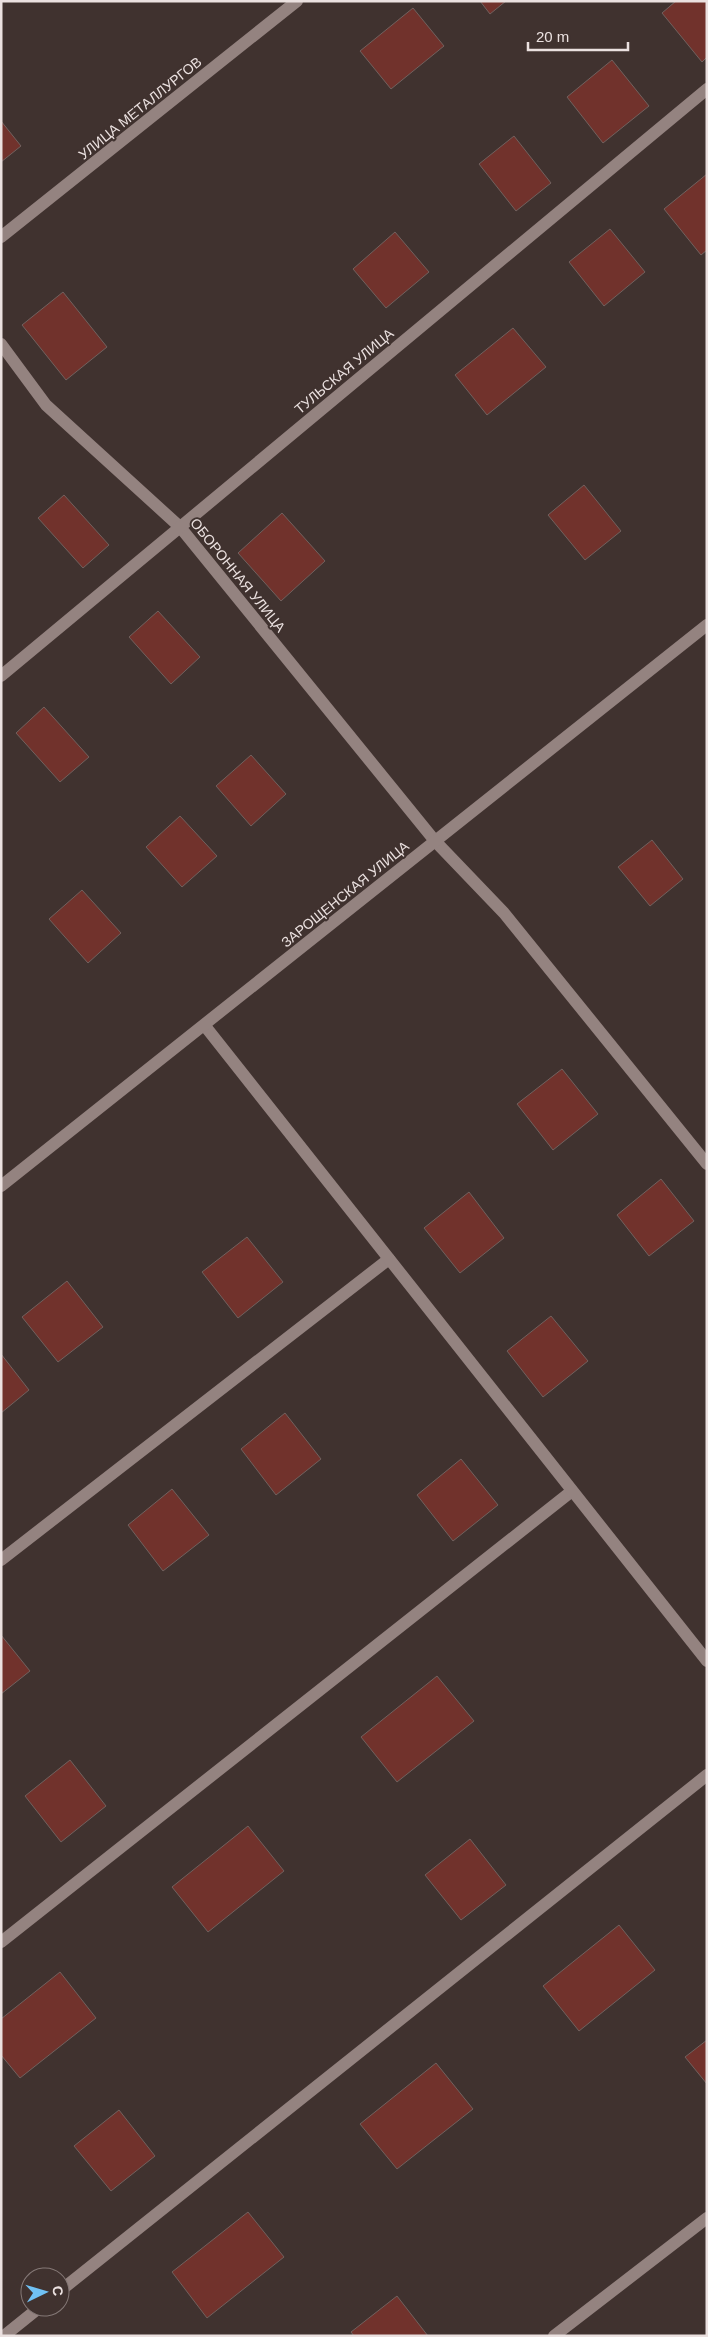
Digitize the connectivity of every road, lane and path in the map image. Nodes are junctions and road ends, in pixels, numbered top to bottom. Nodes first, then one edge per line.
1 (297, 1) edge
2 (707, 89) edge
3 (1, 237) edge
4 (1, 344) edge
5 (180, 528) junction
6 (707, 625) edge
7 (1, 676) edge
8 (435, 841) junction
9 (205, 1026) junction
10 (707, 1164) edge
11 (1, 1186) edge
12 (389, 1259) junction
13 (572, 1491) junction
14 (1, 1560) edge
15 (706, 1659) edge
16 (707, 1775) edge
17 (1, 1942) edge
18 (707, 2218) edge
19 (70, 2283) edge
20 (28, 2317) edge
21 (4, 2336) edge
22 (554, 2336) edge

1 - 3 street, УЛИЦА МЕТАЛЛУРГОВ
2 - 5 street, ТУЛЬСКАЯ УЛИЦА
4 - 5 street, ОБОРОННАЯ УЛИЦА
5 - 7 street, ТУЛЬСКАЯ УЛИЦА
5 - 8 street, ОБОРОННАЯ УЛИЦА
6 - 8 street, ЗАРОЩЕНСКАЯ УЛИЦА
8 - 9 street, ЗАРОЩЕНСКАЯ УЛИЦА
8 - 10 street, ОБОРОННАЯ УЛИЦА
9 - 11 street, ЗАРОЩЕНСКАЯ УЛИЦА
9 - 12 street
12 - 13 street
12 - 14 street
13 - 15 street
13 - 17 street
16 - 19 street
18 - 22 street
20 - 21 street

